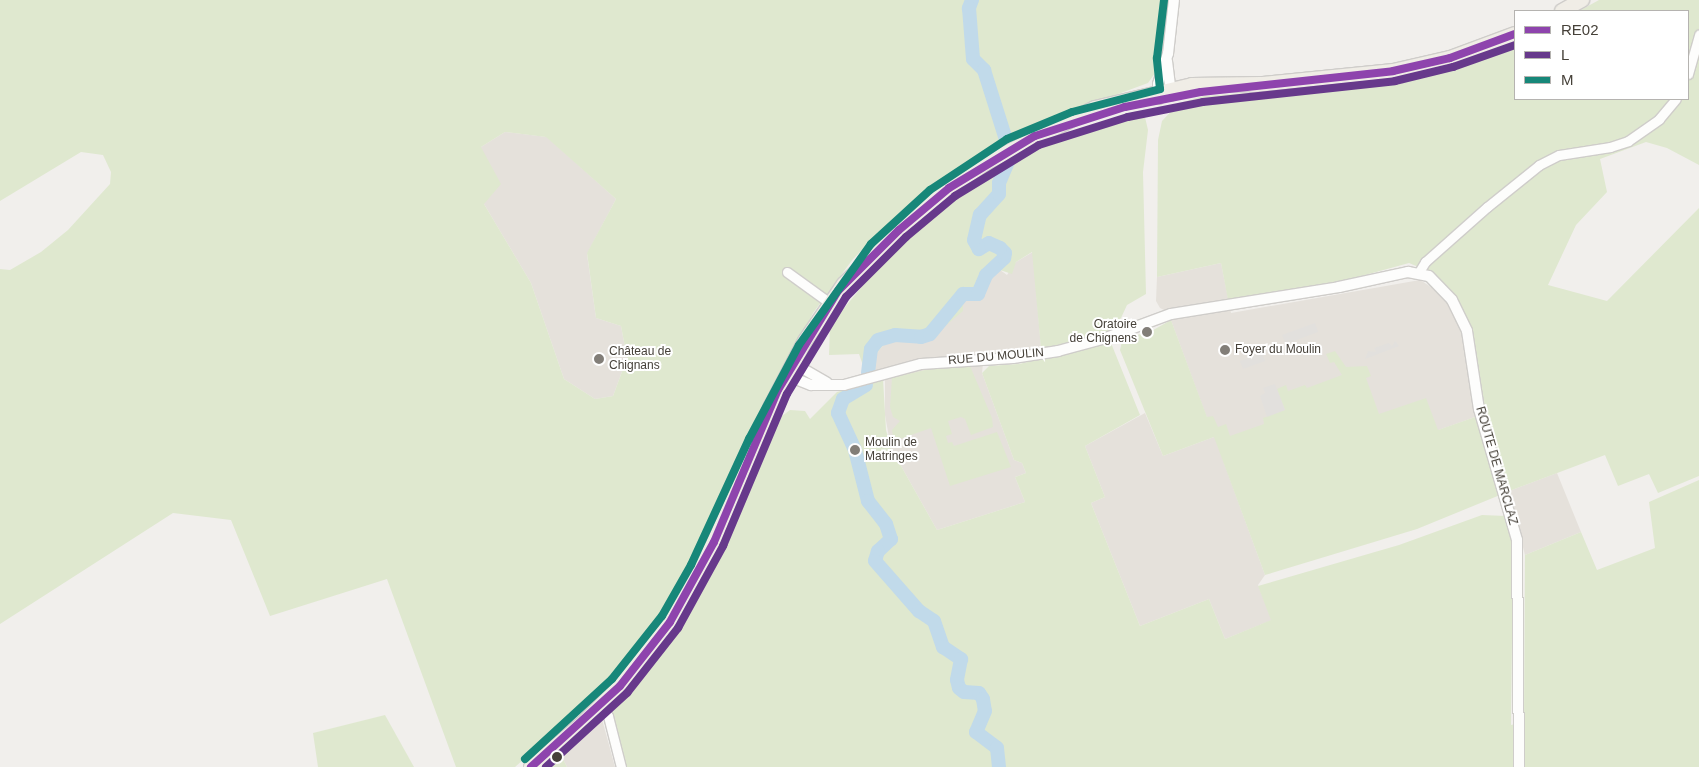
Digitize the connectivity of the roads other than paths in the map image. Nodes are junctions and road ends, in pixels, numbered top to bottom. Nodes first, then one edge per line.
1 (1174, 0) edge
2 (1582, 0) edge
3 (1564, 10) edge
4 (1514, 34) edge
5 (1699, 35) edge
6 (1689, 70) edge
7 (1164, 94) junction
8 (1675, 100) edge
9 (788, 272) dead end
10 (1419, 272) junction
11 (833, 305) junction
12 (793, 370) junction
13 (602, 706) junction
14 (531, 767) edge
15 (620, 767) edge
16 (1519, 767) edge

1 - 7 street
2 - 3 main road
4 - 7 main road
5 - 6 street
7 - 11 main road
8 - 10 street
9 - 11 street
10 - 12 street, RUE DU MOULIN
10 - 16 street, ROUTE DE MARCLAZ
11 - 12 main road
12 - 13 main road
13 - 14 main road
13 - 15 street

